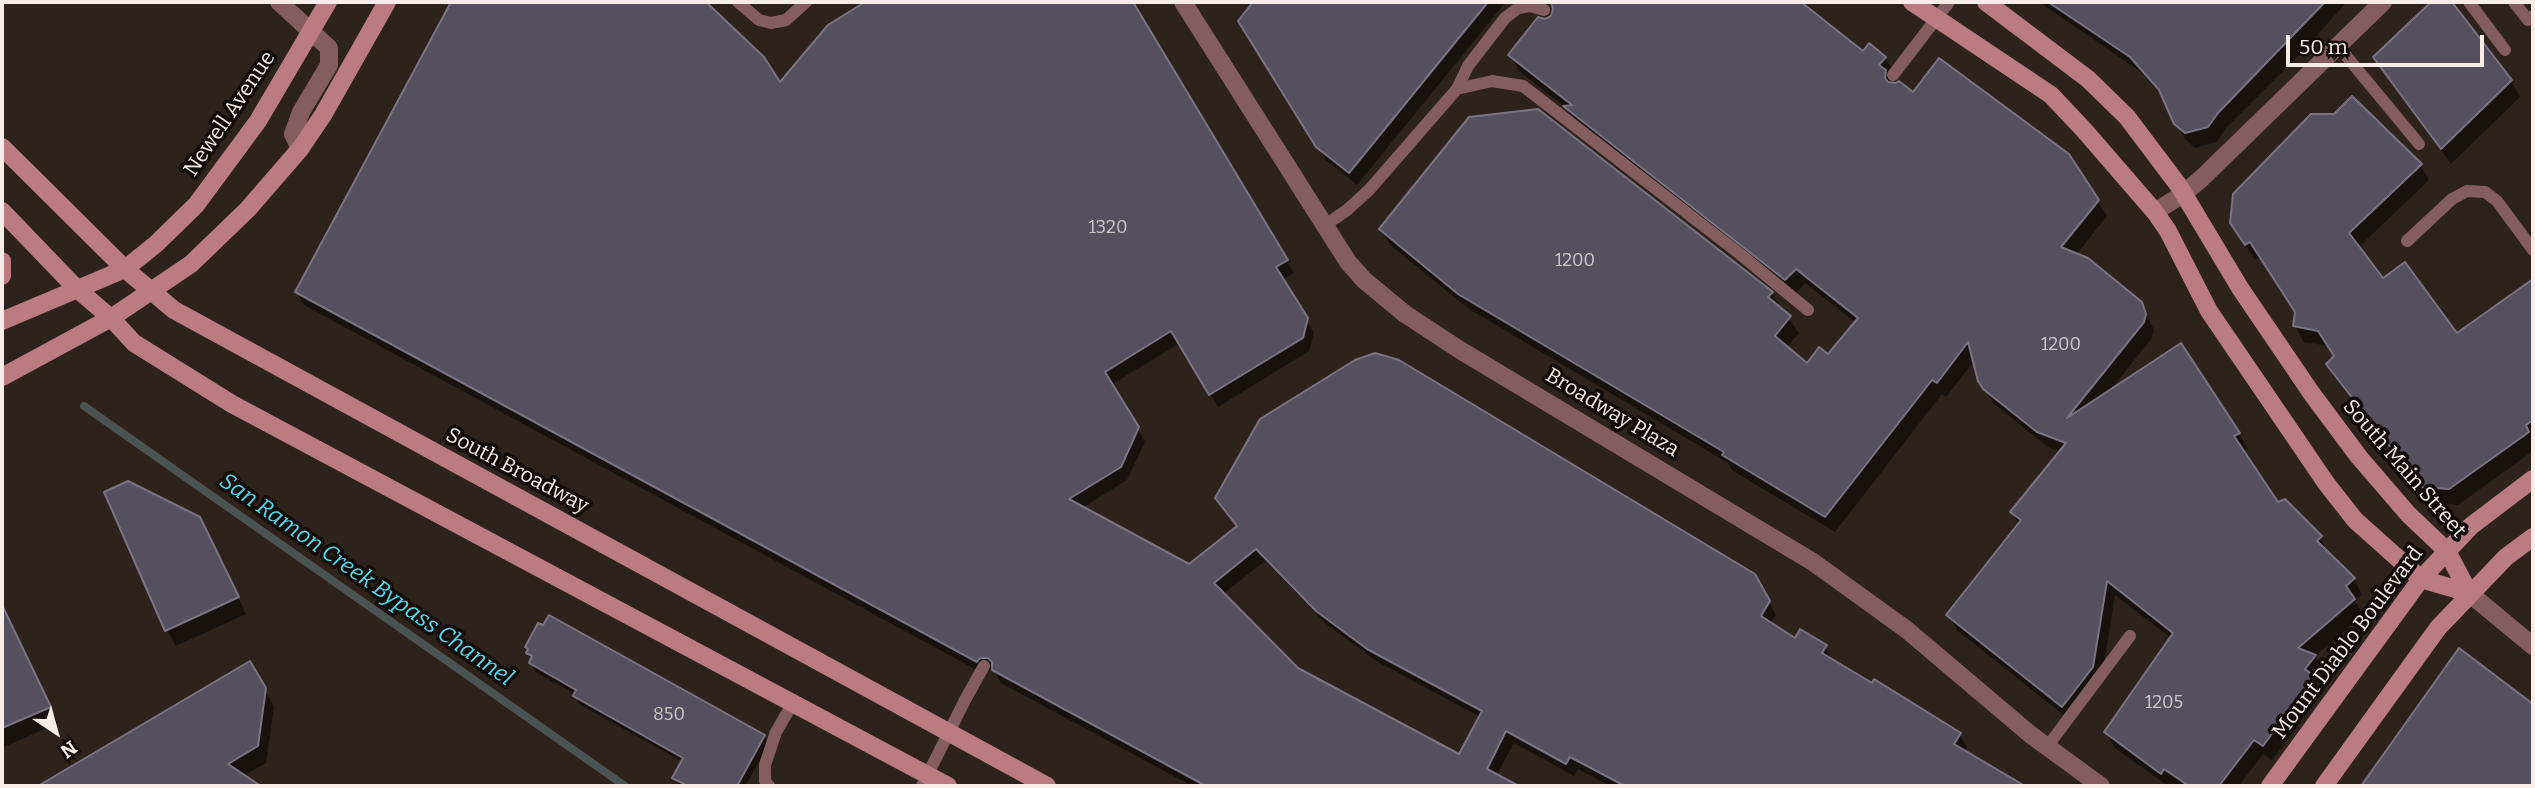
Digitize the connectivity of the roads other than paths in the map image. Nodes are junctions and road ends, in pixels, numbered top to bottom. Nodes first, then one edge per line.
1 (279, 2) edge
2 (328, 2) edge
3 (387, 2) edge
4 (738, 2) edge
5 (806, 2) edge
6 (1183, 2) edge
7 (1912, 2) edge
8 (1949, 2) edge
9 (1986, 2) edge
10 (2383, 2) edge
11 (2469, 2) edge
12 (2514, 2) edge
13 (1544, 10) dead end
14 (2533, 16) edge
15 (1936, 19) junction
16 (310, 31) junction
17 (2338, 46) junction
18 (2505, 50) dead end
19 (1893, 75) dead end
20 (1457, 89) junction
21 (2419, 144) dead end
22 (2, 148) edge
23 (300, 149) junction
24 (2183, 194) junction
25 (2, 211) edge
26 (2155, 212) junction
27 (1324, 226) junction
28 (2407, 240) dead end
29 (2533, 250) edge
30 (2, 261) edge
31 (125, 269) junction
32 (2, 276) edge
33 (77, 289) junction
34 (150, 291) junction
35 (1808, 310) dead end
36 (111, 318) junction
37 (2, 321) edge
38 (2, 377) edge
39 (2533, 479) edge
40 (2533, 537) edge
41 (2447, 551) junction
42 (2421, 579) junction
43 (2469, 593) junction
44 (2130, 636) dead end
45 (2533, 646) edge
46 (984, 666) dead end
47 (793, 703) junction
48 (947, 733) junction
49 (2047, 747) junction
50 (925, 781) edge
51 (769, 786) edge
52 (948, 786) edge
53 (1047, 786) edge
54 (2101, 786) edge
55 (2270, 786) edge
56 (2324, 786) edge

1 - 16 street
2 - 16 main road, Newell Avenue
3 - 23 main road
4 - 5 lane
6 - 27 street, Broadway Plaza
7 - 15 main road
8 - 15 lane
9 - 24 main road, South Main Street
10 - 17 street
11 - 18 lane
12 - 14 lane
13 - 20 lane
15 - 19 lane
15 - 26 main road
16 - 23 street
16 - 31 main road, Newell Avenue
17 - 21 lane
17 - 24 street
20 - 27 lane
20 - 35 lane
22 - 31 main road, South Broadway
23 - 34 main road
24 - 26 street
24 - 41 main road, South Main Street
25 - 33 main road
26 - 42 main road
27 - 49 street, Broadway Plaza
28 - 29 lane
30 - 32 main road
31 - 33 main road, Newell Avenue
31 - 34 main road, South Broadway
33 - 36 main road
33 - 37 main road, Newell Avenue
34 - 36 main road
34 - 48 main road, South Broadway
36 - 38 main road
36 - 47 main road
39 - 41 main road, Mount Diablo Boulevard
40 - 43 main road
41 - 42 main road, Mount Diablo Boulevard
41 - 43 main road, South Main Street
42 - 43 main road
42 - 55 main road, Mount Diablo Boulevard
43 - 45 street
43 - 56 main road
44 - 49 lane
46 - 48 lane
47 - 50 main road
47 - 51 lane
48 - 50 lane
48 - 53 main road, South Broadway
49 - 54 street, Broadway Plaza
50 - 52 main road

